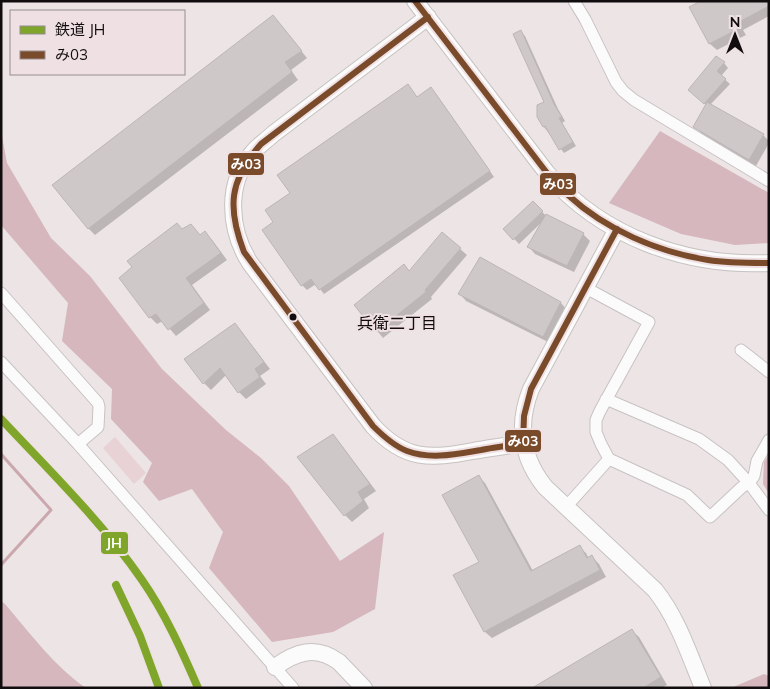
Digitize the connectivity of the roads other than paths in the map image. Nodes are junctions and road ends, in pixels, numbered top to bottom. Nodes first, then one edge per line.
1 (415, 1) edge
2 (574, 1) edge
3 (428, 17) junction
4 (769, 182) edge
5 (617, 229) junction
6 (769, 263) edge
7 (586, 288) junction
8 (1, 293) edge
9 (741, 350) dead end
10 (1, 362) edge
11 (769, 372) edge
12 (606, 399) junction
13 (769, 440) edge
14 (523, 443) junction
15 (78, 444) junction
16 (609, 459) junction
17 (749, 483) junction
18 (566, 508) junction
19 (769, 510) edge
20 (275, 667) junction
21 (293, 688) edge
22 (364, 688) edge
23 (703, 688) edge

1 - 3 street
2 - 4 street
3 - 5 street
3 - 14 street
5 - 6 street
5 - 7 street
7 - 12 street
7 - 14 street
8 - 15 street
9 - 11 street
10 - 15 street
12 - 16 street
12 - 17 street
13 - 17 street
14 - 18 street
15 - 20 street
16 - 17 street
16 - 18 street
17 - 19 street
18 - 23 street
20 - 21 street
20 - 22 street

